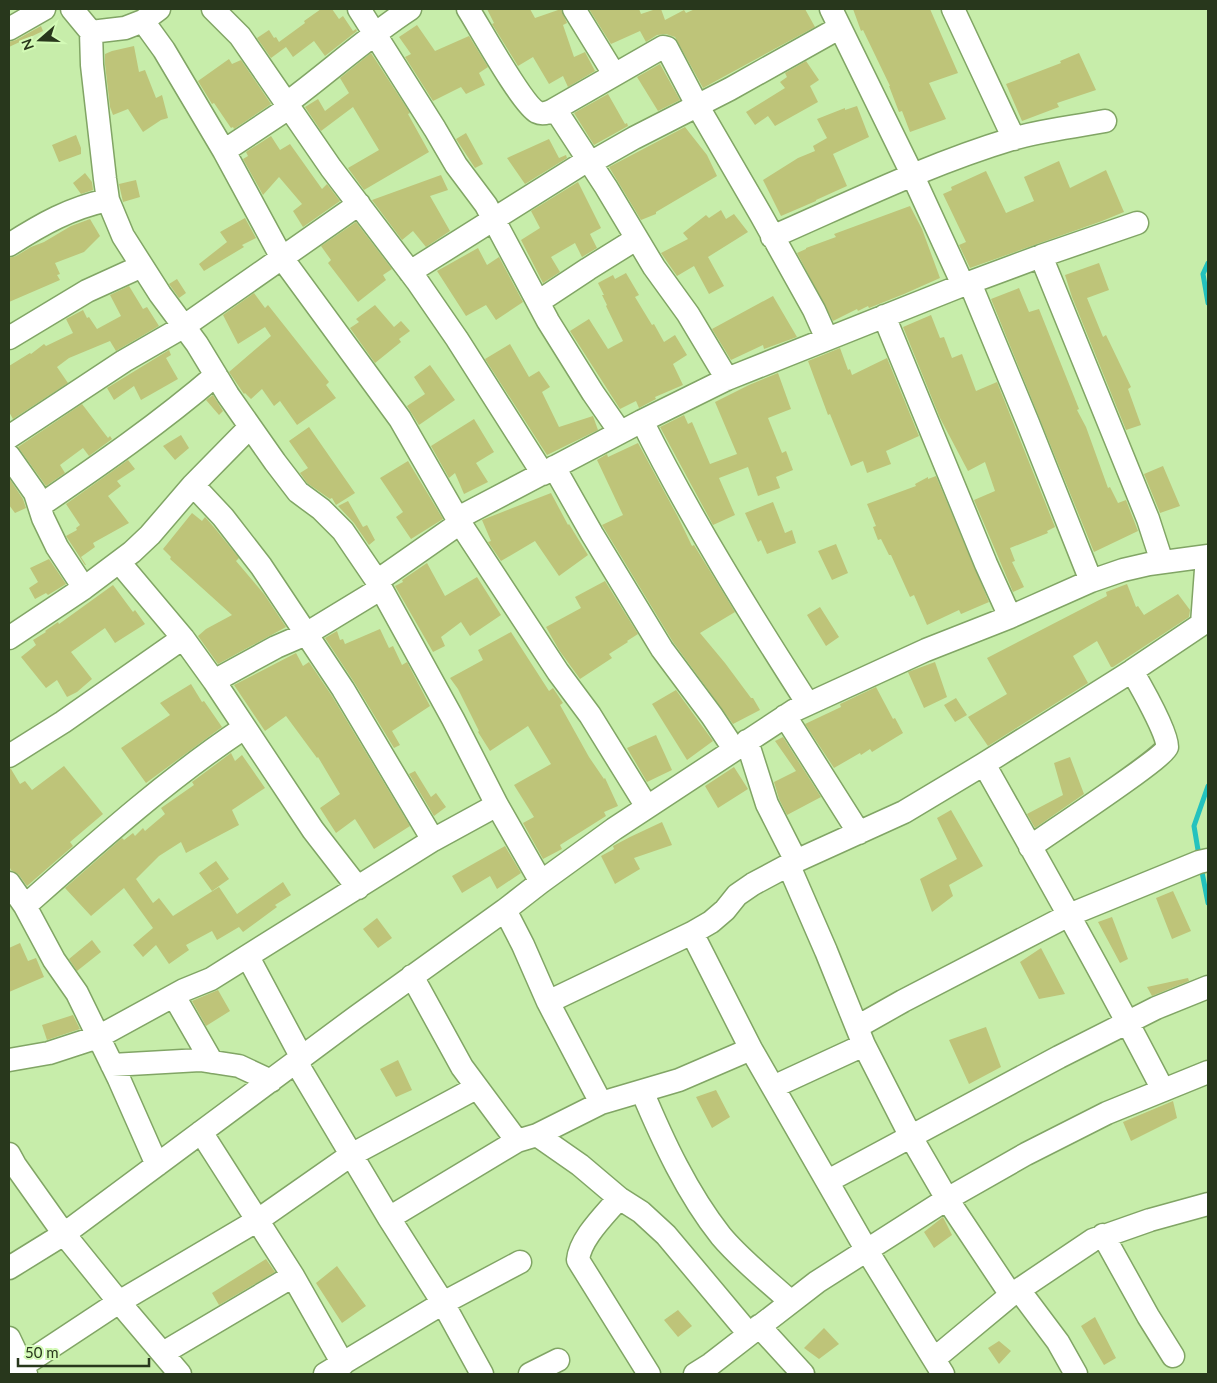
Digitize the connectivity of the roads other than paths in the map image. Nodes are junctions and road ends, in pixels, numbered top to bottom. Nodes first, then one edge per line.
1 (44, 9) edge
2 (72, 9) edge
3 (213, 9) edge
4 (359, 9) edge
5 (410, 9) edge
6 (468, 9) edge
7 (574, 9) edge
8 (953, 9) edge
9 (151, 15) edge
10 (835, 18) edge
11 (9, 29) edge
12 (91, 32) junction
13 (375, 33) junction
14 (614, 74) junction
15 (288, 105) junction
16 (697, 105) junction
17 (555, 109) junction
18 (1105, 121) dead end
19 (1014, 139) junction
20 (224, 151) junction
21 (589, 162) junction
22 (912, 174) junction
23 (108, 200) junction
24 (359, 204) junction
25 (493, 219) junction
26 (1137, 223) dead end
27 (772, 237) junction
28 (636, 239) junction
29 (9, 244) edge
30 (1041, 256) junction
31 (282, 258) junction
32 (142, 266) junction
33 (410, 272) junction
34 (966, 284) junction
35 (538, 302) junction
36 (884, 316) junction
37 (183, 327) junction
38 (9, 338) edge
39 (827, 339) junction
40 (216, 375) junction
41 (727, 379) junction
42 (642, 421) junction
43 (250, 427) junction
44 (620, 432) junction
45 (9, 438) edge
46 (9, 456) edge
47 (549, 470) junction
48 (193, 485) junction
49 (40, 506) junction
50 (459, 520) junction
51 (1208, 556) edge
52 (119, 562) junction
53 (1162, 562) junction
54 (1091, 581) junction
55 (379, 585) junction
56 (84, 588) junction
57 (1010, 617) junction
58 (1205, 622) edge
59 (306, 634) junction
60 (9, 638) edge
61 (183, 638) junction
62 (1132, 671) junction
63 (214, 681) junction
64 (808, 704) junction
65 (785, 716) junction
66 (244, 728) junction
67 (740, 745) junction
68 (9, 756) edge
69 (984, 764) junction
70 (497, 805) junction
71 (647, 807) junction
72 (859, 833) junction
73 (433, 840) junction
74 (1030, 847) junction
75 (1204, 861) edge
76 (792, 864) junction
77 (540, 882) junction
78 (9, 883) edge
79 (358, 888) junction
80 (25, 906) junction
81 (505, 910) junction
82 (1069, 915) junction
83 (692, 933) junction
84 (248, 957) junction
85 (412, 976) junction
86 (1208, 987) edge
87 (174, 996) junction
88 (548, 1002) junction
89 (1129, 1023) junction
90 (861, 1036) junction
91 (98, 1037) junction
92 (751, 1049) junction
93 (9, 1060) edge
94 (299, 1060) junction
95 (212, 1062) junction
96 (112, 1064) junction
97 (1208, 1072) edge
98 (272, 1081) junction
99 (773, 1087) junction
100 (476, 1088) junction
101 (1163, 1090) junction
102 (642, 1091) junction
103 (601, 1103) junction
104 (201, 1132) junction
105 (527, 1138) junction
106 (911, 1138) junction
107 (351, 1155) junction
108 (11, 1163) edge
109 (157, 1165) junction
110 (828, 1181) junction
111 (619, 1198) junction
112 (947, 1199) junction
113 (1208, 1204) edge
114 (389, 1218) junction
115 (258, 1220) junction
116 (64, 1234) junction
117 (1103, 1235) junction
118 (866, 1249) junction
119 (520, 1262) dead end
120 (9, 1268) edge
121 (293, 1276) junction
122 (1015, 1292) junction
123 (119, 1302) junction
124 (791, 1302) junction
125 (443, 1303) junction
126 (754, 1330) junction
127 (9, 1338) edge
128 (163, 1353) junction
129 (1173, 1356) dead end
130 (558, 1360) dead end
131 (938, 1367) edge
132 (334, 1369) edge
133 (20, 1372) edge
134 (180, 1374) edge
135 (482, 1374) edge
136 (530, 1374) edge
137 (649, 1374) edge
138 (696, 1374) edge
139 (802, 1374) edge
140 (1076, 1374) edge

1 - 11 street
2 - 12 street
3 - 15 street
4 - 13 street
5 - 13 street
6 - 17 street
7 - 14 street
8 - 19 street
9 - 12 street
9 - 20 street
10 - 16 street
10 - 22 street
12 - 23 street
13 - 15 street
13 - 25 street
14 - 16 street
14 - 17 street
15 - 20 street
15 - 24 street
16 - 21 street
16 - 27 street
17 - 21 street
18 - 19 street
19 - 22 street
20 - 31 street
21 - 25 street
21 - 28 street
22 - 27 street
22 - 34 street
23 - 29 street
23 - 32 street
24 - 31 street
24 - 33 street
25 - 33 street
25 - 35 street
26 - 30 street
27 - 39 street
28 - 35 street
28 - 41 street
30 - 34 street
30 - 53 street
31 - 37 street
31 - 50 street
32 - 37 street
32 - 38 street
33 - 47 street
34 - 36 street
34 - 54 street
35 - 44 street
36 - 39 street
36 - 57 street
37 - 40 street
37 - 45 street
39 - 41 street
40 - 43 street
40 - 49 street
41 - 42 street
42 - 44 street
42 - 64 street
43 - 48 street
43 - 55 street
44 - 47 street
46 - 49 street
47 - 50 street
47 - 67 street
48 - 52 street
48 - 59 street
49 - 56 street
50 - 55 street
50 - 71 street
51 - 53 street
51 - 58 street
52 - 56 street
52 - 61 street
53 - 54 street
54 - 57 street
55 - 59 street
55 - 70 street
56 - 60 street
57 - 64 street
58 - 62 street
59 - 63 street
59 - 73 street
61 - 63 street
61 - 68 street
62 - 69 street
62 - 74 street
63 - 66 street
64 - 65 street
65 - 67 street
65 - 72 street
66 - 79 street
66 - 80 street
67 - 71 street
67 - 76 street
69 - 72 street
69 - 74 street
70 - 73 street
70 - 77 street
71 - 77 street
72 - 76 street
73 - 79 street
74 - 82 street
75 - 82 street
76 - 83 street
76 - 90 street
77 - 81 street
78 - 80 street
79 - 84 street
80 - 91 street
81 - 85 street
81 - 88 street
82 - 89 street
82 - 90 street
83 - 88 street
83 - 92 street
84 - 87 street
84 - 94 street
85 - 94 street
85 - 100 street
86 - 89 street
87 - 91 street
87 - 95 street
88 - 103 street
89 - 101 street
89 - 106 street
90 - 99 street
90 - 106 street
91 - 93 street
91 - 96 street
92 - 99 street
92 - 102 street
94 - 98 street
94 - 107 street
95 - 96 street
95 - 98 street
96 - 109 street
97 - 101 street
98 - 104 street
99 - 110 street
100 - 105 street
100 - 107 street
101 - 112 street
102 - 103 street
102 - 124 street
103 - 105 street
104 - 109 street
104 - 115 street
105 - 111 street
105 - 114 street
106 - 110 street
106 - 112 street
107 - 114 street
107 - 115 street
108 - 116 street
109 - 116 street
110 - 118 street
111 - 126 street
111 - 137 street
112 - 118 street
112 - 122 street
113 - 117 street
114 - 125 street
115 - 121 street
115 - 123 street
116 - 120 street
116 - 123 street
117 - 122 street
117 - 129 street
118 - 124 street
118 - 131 street
119 - 125 street
121 - 128 street
121 - 132 street
122 - 131 street
122 - 140 street
123 - 128 street
123 - 133 street
124 - 126 street
125 - 132 street
125 - 135 street
126 - 138 street
126 - 139 street
127 - 133 street
128 - 134 street
130 - 136 street

